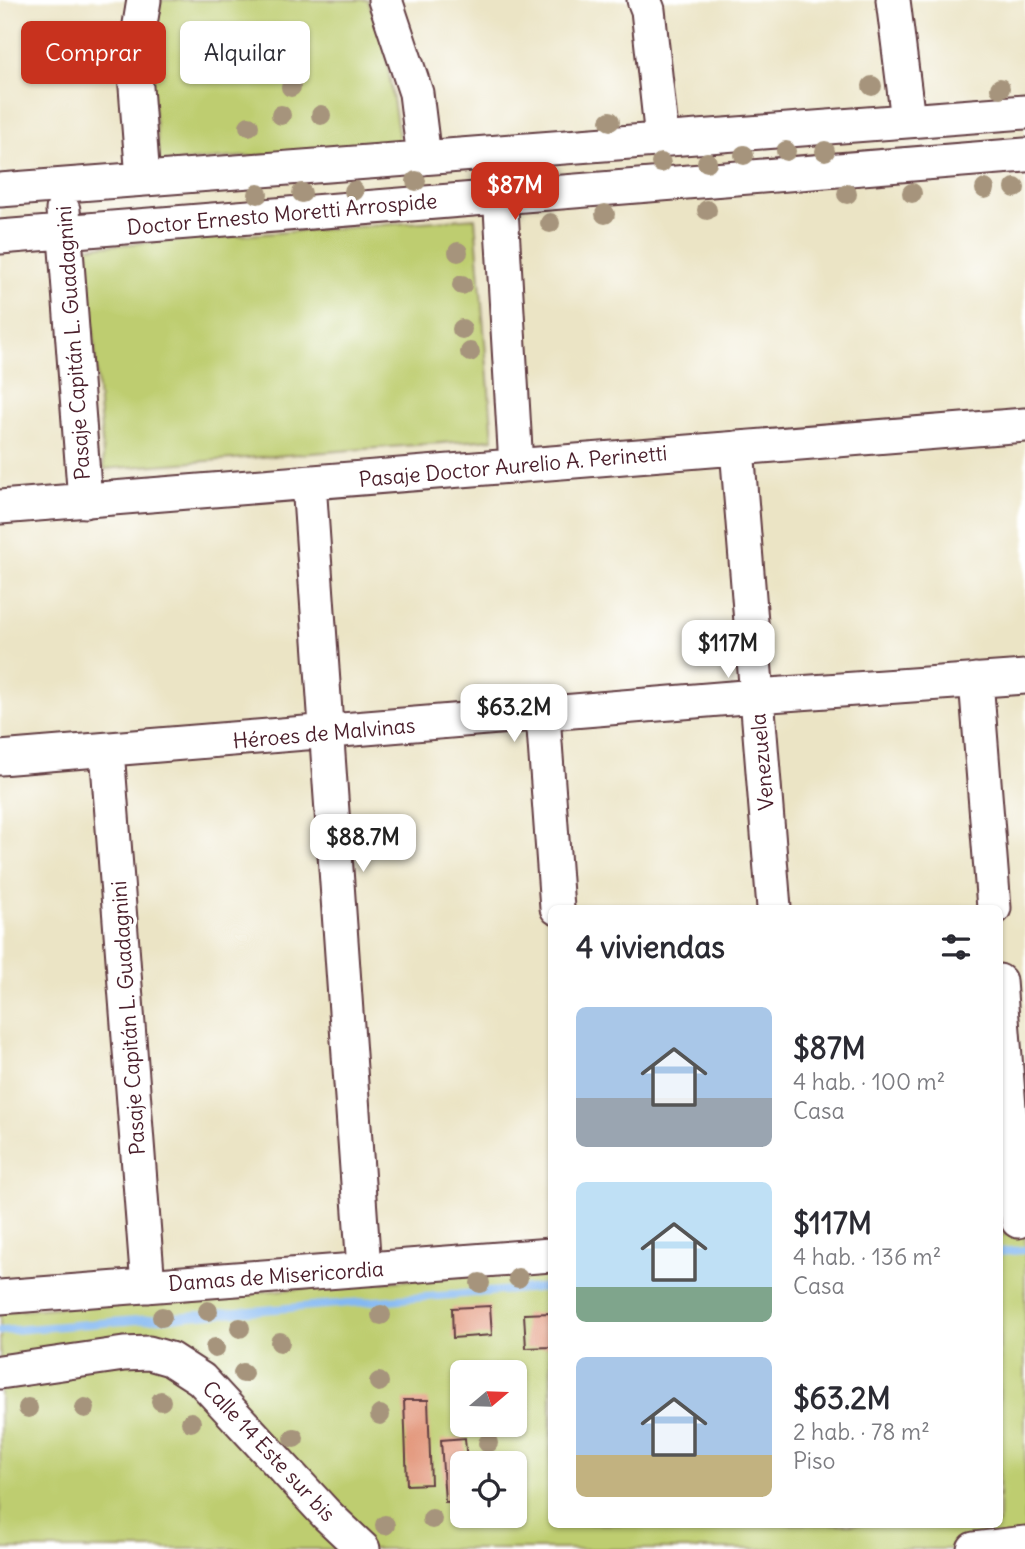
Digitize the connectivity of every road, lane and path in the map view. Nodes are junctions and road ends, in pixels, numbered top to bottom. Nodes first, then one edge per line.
1 (144, 0) edge
2 (385, 0) edge
3 (644, 0) edge
4 (892, 0) edge
5 (1025, 112) edge
6 (908, 120) junction
7 (662, 139) junction
8 (497, 152) junction
9 (1025, 155) edge
10 (424, 158) junction
11 (143, 179) junction
12 (61, 185) junction
13 (0, 190) edge
14 (500, 196) junction
15 (65, 232) junction
16 (0, 237) edge
17 (1025, 425) edge
18 (737, 448) junction
19 (516, 466) junction
20 (309, 483) junction
21 (85, 500) junction
22 (0, 507) edge
23 (1025, 677) edge
24 (976, 680) junction
25 (756, 696) junction
26 (543, 715) junction
27 (327, 733) junction
28 (107, 750) junction
29 (0, 758) edge
30 (556, 905) edge
31 (774, 905) edge
32 (993, 905) edge
33 (1003, 1045) edge
34 (1014, 1221) edge
35 (548, 1255) edge
36 (364, 1269) junction
37 (148, 1286) junction
38 (0, 1297) edge
39 (0, 1372) edge
40 (1025, 1542) edge
41 (363, 1549) edge
42 (974, 1549) edge

1 - 11 street
2 - 10 street
3 - 7 street
4 - 6 street
5 - 6 street, Doctor Ernesto Moretti Arrospide
6 - 7 street, Doctor Ernesto Moretti Arrospide
7 - 8 street, Doctor Ernesto Moretti Arrospide
8 - 10 street, Doctor Ernesto Moretti Arrospide
8 - 14 street
9 - 14 street, Doctor Ernesto Moretti Arrospide
10 - 11 street, Doctor Ernesto Moretti Arrospide
11 - 12 street, Doctor Ernesto Moretti Arrospide
12 - 13 street, Doctor Ernesto Moretti Arrospide
12 - 15 street, Pasaje Capitán L. Guadagnini
14 - 15 street, Doctor Ernesto Moretti Arrospide
14 - 19 street
15 - 16 street, Doctor Ernesto Moretti Arrospide
15 - 21 street, Pasaje Capitán L. Guadagnini
17 - 18 street, Pasaje Doctor Aurelio A. Perinetti
18 - 19 street, Pasaje Doctor Aurelio A. Perinetti
18 - 25 street, Venezuela
19 - 20 street, Pasaje Doctor Aurelio A. Perinetti
20 - 21 street, Pasaje Doctor Aurelio A. Perinetti
20 - 27 street
21 - 22 street, Pasaje Doctor Aurelio A. Perinetti
23 - 24 street, Héroes de Malvinas
24 - 25 street, Héroes de Malvinas
24 - 32 street
25 - 26 street, Héroes de Malvinas
25 - 31 street, Venezuela
26 - 27 street, Héroes de Malvinas
26 - 30 street
27 - 28 street, Héroes de Malvinas
27 - 36 street
28 - 29 street, Héroes de Malvinas
28 - 37 street, Pasaje Capitán L. Guadagnini
33 - 34 street
35 - 36 street, Damas de Misericordia
36 - 37 street, Damas de Misericordia
37 - 38 street, Damas de Misericordia
39 - 41 street, Calle 14 Este sur bis
40 - 42 street

